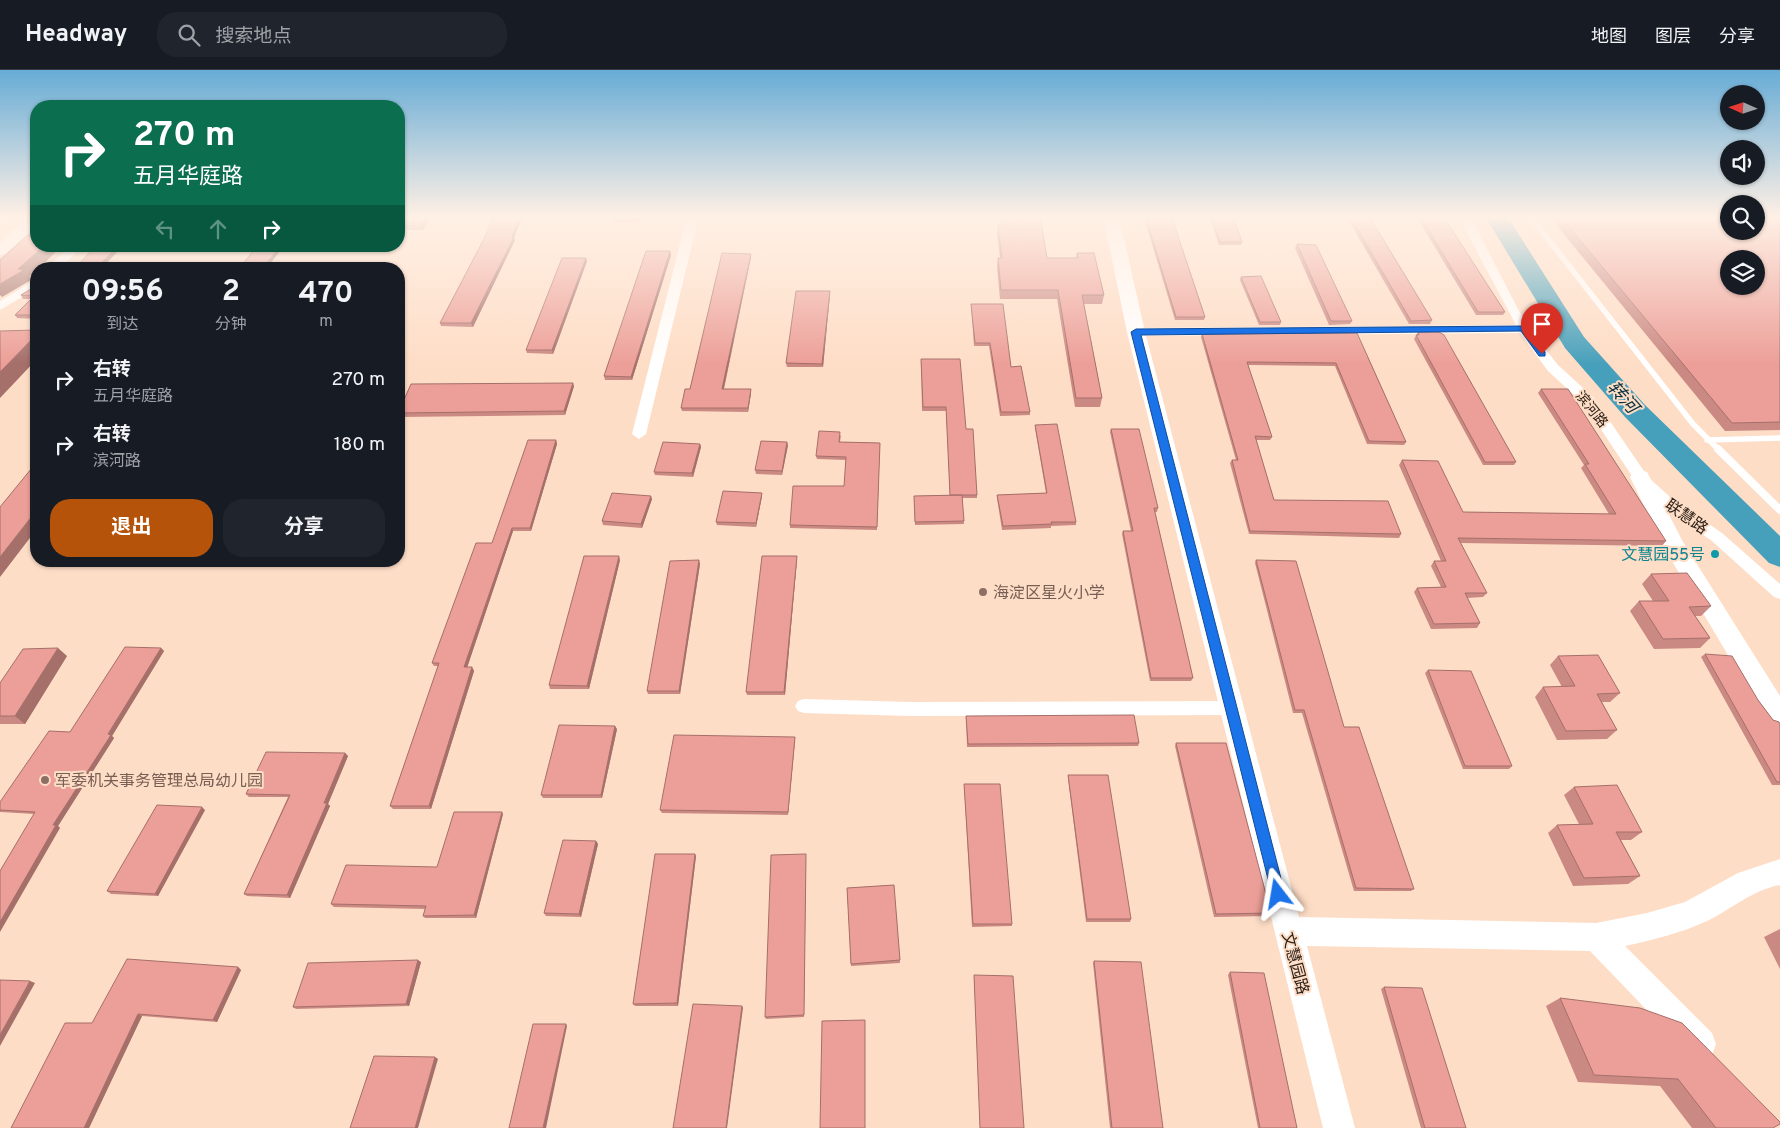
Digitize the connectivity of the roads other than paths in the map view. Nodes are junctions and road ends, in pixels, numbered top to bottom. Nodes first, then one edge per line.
1 (681, 265) edge
2 (1122, 265) edge
3 (1490, 265) edge
4 (1569, 265) edge
5 (30, 288) edge
6 (0, 306) edge
7 (1523, 329) junction
8 (1136, 332) junction
9 (639, 434) dead end
10 (1780, 438) edge
11 (1707, 440) junction
12 (1640, 477) junction
13 (1780, 510) edge
14 (1780, 593) edge
15 (804, 706) dead end
16 (1230, 708) junction
17 (1780, 715) edge
18 (1780, 872) edge
19 (1287, 931) junction
20 (1596, 937) junction
21 (1718, 1061) edge
22 (1339, 1128) edge

1 - 9 street
2 - 8 street, 文慧园路
3 - 7 street, 滨河路
4 - 11 lane
5 - 6 street
7 - 8 street
7 - 12 street, 滨河路
8 - 16 street, 文慧园路
10 - 11 lane
11 - 13 lane
12 - 14 street, 联慧路
12 - 17 street
15 - 16 street
16 - 19 street, 文慧园路
18 - 20 street
19 - 20 street
19 - 22 street, 文慧园路
20 - 21 street

